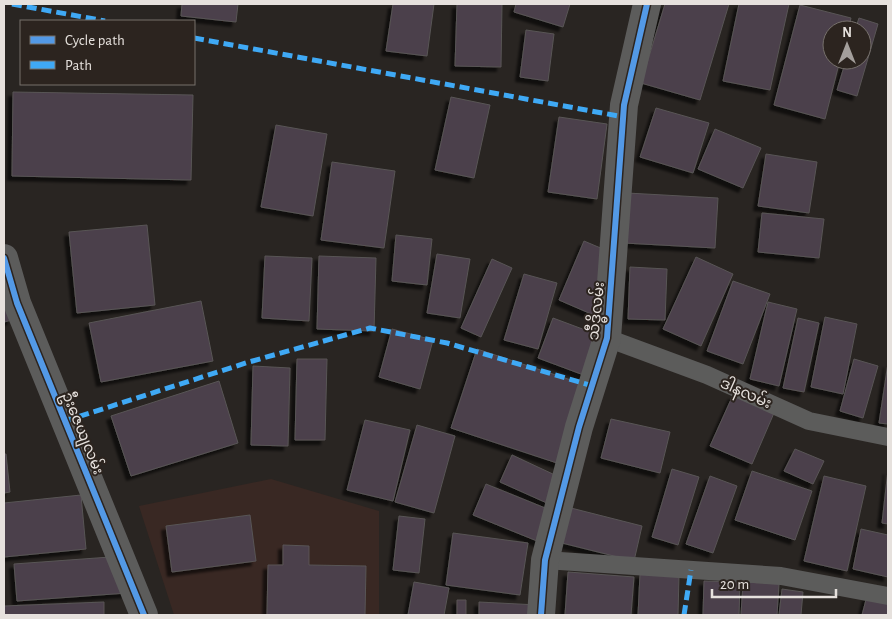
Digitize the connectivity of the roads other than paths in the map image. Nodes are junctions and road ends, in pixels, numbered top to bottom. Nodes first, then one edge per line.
1 (647, 4) edge
2 (4, 258) edge
3 (608, 338) junction
4 (888, 437) edge
5 (545, 560) junction
6 (888, 596) edge
7 (144, 615) edge
8 (541, 615) edge

1 - 3 street, သီဒ္ဓိလမ်း
2 - 7 street, ဦးဇေယျလမ်း
3 - 4 lane, ဒါနလမ်း
3 - 5 street, သီဒ္ဓိလမ်း
5 - 6 lane
5 - 8 street, သီဒ္ဓိလမ်း

